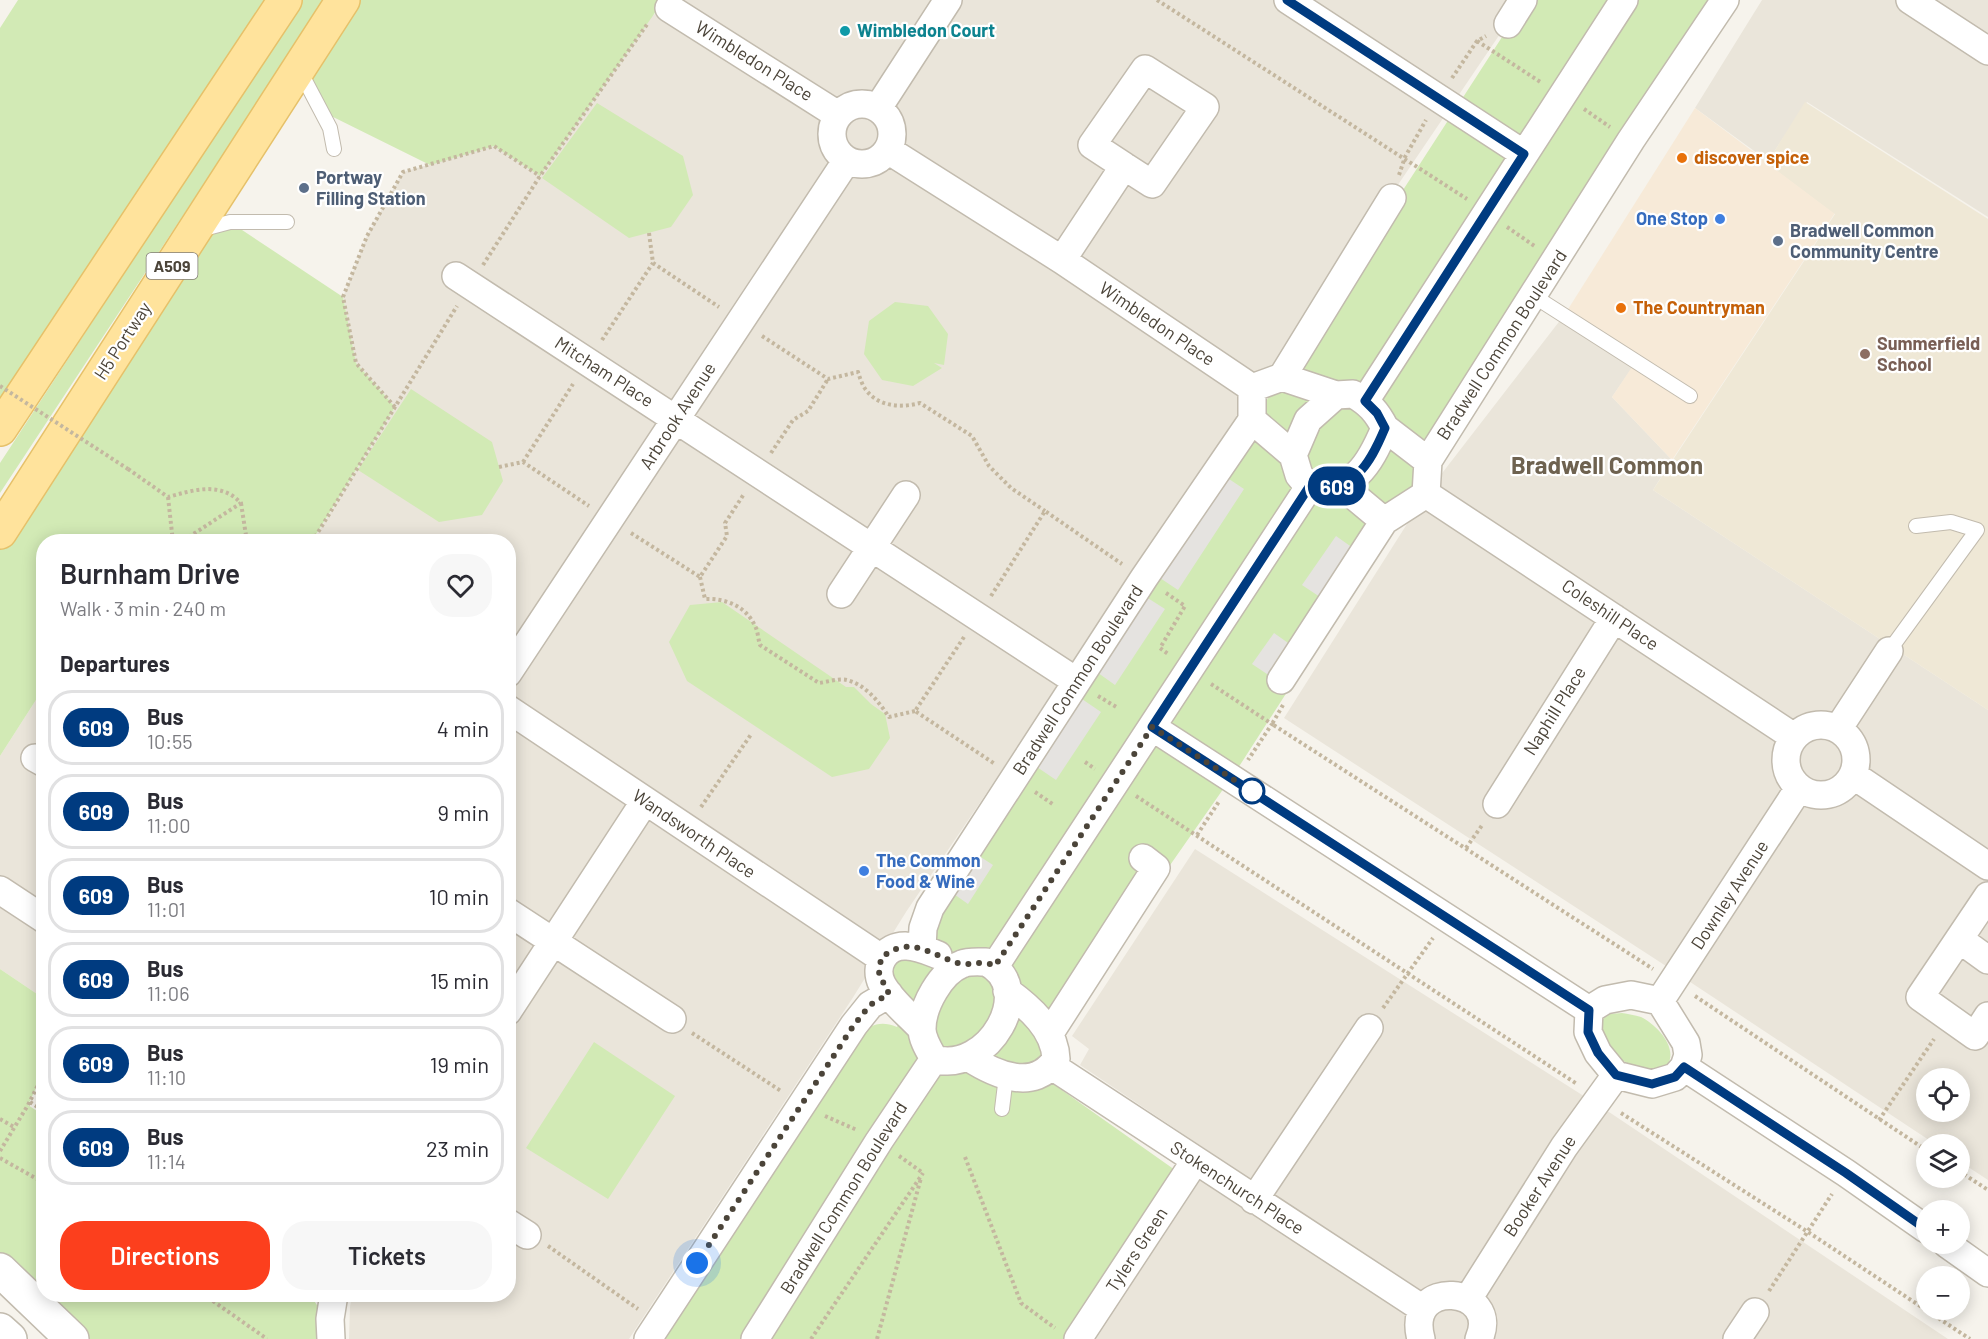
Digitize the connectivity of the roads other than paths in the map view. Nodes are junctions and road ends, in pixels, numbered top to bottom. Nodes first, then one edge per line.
1 (285, 0) edge
2 (343, 0) edge
3 (948, 0) edge
4 (1287, 0) edge
5 (1523, 0) edge
6 (1624, 0) edge
7 (1725, 0) edge
8 (1910, 0) edge
9 (669, 8) dead end
10 (1508, 24) dead end
11 (1988, 51) edge
12 (299, 69) junction
13 (878, 108) junction
14 (838, 115) junction
15 (334, 149) dead end
16 (888, 150) junction
17 (1524, 154) junction
18 (847, 160) junction
19 (1124, 166) dead end
20 (1392, 198) dead end
21 (287, 222) dead end
22 (194, 232) junction
23 (1062, 260) junction
24 (456, 276) dead end
25 (1532, 295) junction
26 (1282, 377) junction
27 (1252, 388) junction
28 (1336, 395) junction
29 (1690, 396) dead end
30 (1365, 401) junction
31 (676, 418) junction
32 (1252, 420) junction
33 (1385, 428) junction
34 (0, 429) edge
35 (1293, 455) junction
36 (1428, 461) junction
37 (1341, 485) junction
38 (1309, 487) junction
39 (1426, 494) junction
40 (906, 495) dead end
41 (1384, 521) junction
42 (1916, 526) dead end
43 (0, 532) edge
44 (872, 547) junction
45 (841, 594) dead end
46 (1614, 618) junction
47 (1889, 651) joint
48 (516, 661) edge
49 (1077, 681) junction
50 (1284, 688) road end
51 (516, 714) edge
52 (1152, 727) junction
53 (1838, 729) junction
54 (1794, 737) junction
55 (1853, 775) junction
56 (1798, 788) junction
57 (645, 801) junction
58 (1497, 804) dead end
59 (1143, 858) dead end
60 (1988, 866) edge
61 (0, 890) edge
62 (1988, 896) edge
63 (36, 914) edge
64 (516, 917) edge
65 (1959, 939) junction
66 (554, 942) junction
67 (922, 949) junction
68 (881, 958) junction
69 (1988, 960) edge
70 (961, 964) junction
71 (995, 966) junction
72 (1007, 991) junction
73 (1667, 992) junction
74 (889, 994) junction
75 (516, 999) edge
76 (1589, 1010) junction
77 (1988, 1016) edge
78 (672, 1019) road end
79 (1369, 1028) road end
80 (922, 1029) junction
81 (1050, 1033) junction
82 (968, 1057) junction
83 (934, 1059) junction
84 (1052, 1066) junction
85 (1684, 1067) junction
86 (1616, 1075) junction
87 (1006, 1076) junction
88 (1002, 1109) dead end
89 (1195, 1161) junction
90 (1254, 1200) junction
91 (1916, 1222) edge
92 (1961, 1254) edge
93 (0, 1270) edge
94 (1988, 1273) edge
95 (1468, 1299) junction
96 (332, 1302) edge
97 (1423, 1309) junction
98 (1755, 1312) road end
99 (0, 1330) edge
100 (653, 1331) edge
101 (1070, 1336) edge
102 (10, 1339) edge
103 (72, 1339) edge
104 (331, 1339) edge
105 (755, 1339) edge
106 (1421, 1339) edge
107 (1479, 1339) edge
108 (1737, 1339) edge

1 - 34 main road, A509
2 - 12 main road, H5 Portway / A509
3 - 13 street
4 - 17 street
5 - 10 street
6 - 17 street
7 - 25 street, Bradwell Common Boulevard
8 - 11 street
9 - 14 street, Wimbledon Place
12 - 15 lane
12 - 22 main road, H5 Portway / A509
13 - 14 street
13 - 16 street
14 - 18 street
16 - 18 street
16 - 23 street, Wimbledon Place
17 - 30 street
18 - 31 street, Arbrook Avenue
19 - 23 street
20 - 26 street
21 - 22 lane
22 - 43 main road, H5 Portway / A509
23 - 27 street, Wimbledon Place
24 - 31 street, Mitcham Place
25 - 29 lane
25 - 36 street, Bradwell Common Boulevard
26 - 27 street
26 - 28 street
27 - 32 street
28 - 30 street
28 - 35 street
30 - 33 street
31 - 44 street, Mitcham Place
31 - 48 street, Arbrook Avenue
32 - 35 street
32 - 49 street, Bradwell Common Boulevard
33 - 36 street
33 - 37 street
35 - 38 street
36 - 39 street, Bradwell Common Boulevard
37 - 38 street
37 - 41 street
38 - 52 street
39 - 41 street
39 - 46 street, Coleshill Place
40 - 44 street
41 - 50 street
42 - 47 lane
44 - 45 street
44 - 49 street, Mitcham Place
46 - 54 street, Coleshill Place
46 - 58 street, Naphill Place
47 - 53 street
49 - 67 street, Bradwell Common Boulevard
51 - 57 street, Wandsworth Place
52 - 71 street
52 - 76 street
53 - 54 street
53 - 55 street
54 - 56 street
55 - 56 street
55 - 60 street
56 - 73 street, Downley Avenue
57 - 66 street
57 - 68 street, Wandsworth Place
59 - 81 street
61 - 63 street
62 - 65 street
64 - 66 street
65 - 69 street
65 - 77 street
66 - 75 street
66 - 78 street
67 - 68 street
67 - 70 street
68 - 74 street
70 - 71 street
70 - 80 street
71 - 72 street
72 - 81 street
72 - 82 street
73 - 76 street
73 - 85 street
74 - 80 street
74 - 100 street
76 - 86 street
79 - 90 street
80 - 83 street
81 - 84 street
82 - 83 street
82 - 87 street
83 - 105 street, Bradwell Common Boulevard
84 - 87 street
84 - 89 street, Stokenchurch Place
85 - 86 street
85 - 91 street
86 - 95 street, Booker Avenue
87 - 88 lane
89 - 90 street, Stokenchurch Place
89 - 101 street, Tylers Green
90 - 97 street, Stokenchurch Place
92 - 94 street
93 - 103 street
95 - 97 street
95 - 107 street
96 - 104 street
97 - 106 street
98 - 108 street
99 - 102 street

